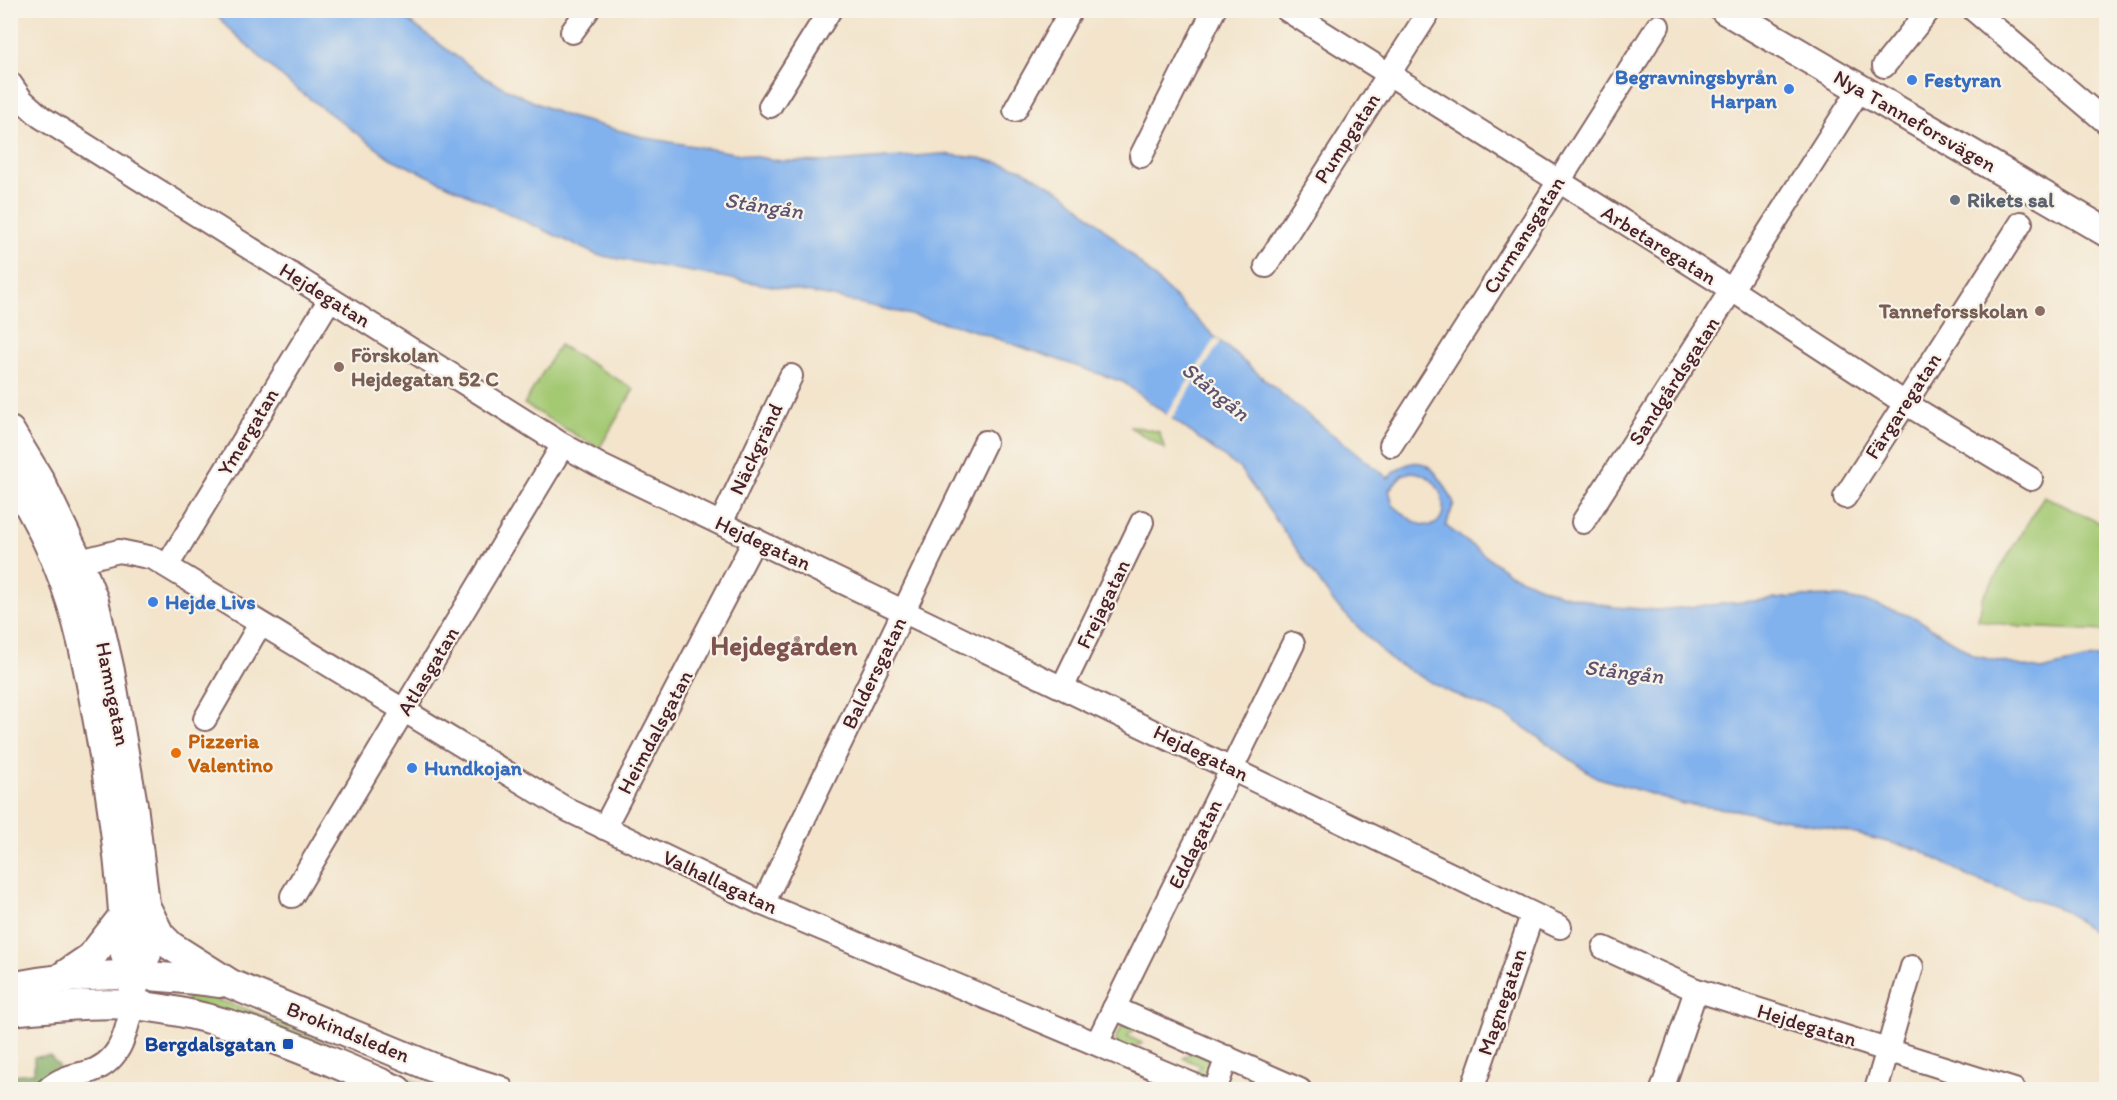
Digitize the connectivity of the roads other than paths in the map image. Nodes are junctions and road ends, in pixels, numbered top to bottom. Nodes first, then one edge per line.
1 (588, 10) edge
2 (830, 10) edge
3 (1071, 10) edge
4 (1214, 10) edge
5 (1287, 10) edge
6 (1430, 10) edge
7 (1725, 10) edge
8 (1929, 10) edge
9 (1974, 10) edge
10 (1658, 26) dead end
11 (572, 32) dead end
12 (1884, 66) dead end
13 (1388, 74) junction
14 (10, 83) edge
15 (1860, 88) junction
16 (770, 106) dead end
17 (1015, 110) dead end
18 (2106, 122) edge
19 (1141, 156) dead end
20 (1558, 182) junction
21 (2021, 224) dead end
22 (2106, 232) edge
23 (1266, 266) dead end
24 (1732, 290) junction
25 (330, 298) junction
26 (791, 376) dead end
27 (1905, 403) junction
28 (10, 431) edge
29 (985, 442) dead end
30 (563, 445) junction
31 (1391, 445) dead end
32 (10, 473) edge
33 (2031, 479) dead end
34 (1845, 497) dead end
35 (1142, 522) dead end
36 (1583, 522) dead end
37 (721, 523) junction
38 (755, 539) junction
39 (68, 563) junction
40 (166, 566) junction
41 (905, 610) junction
42 (260, 624) junction
43 (1293, 644) dead end
44 (1063, 686) junction
45 (403, 711) junction
46 (206, 719) dead end
47 (1232, 768) junction
48 (604, 828) junction
49 (292, 896) dead end
50 (764, 904) junction
51 (134, 910) junction
52 (1532, 915) junction
53 (1560, 927) dead end
54 (1604, 948) dead end
55 (1912, 967) dead end
56 (135, 974) junction
57 (62, 976) junction
58 (231, 984) junction
59 (10, 987) edge
60 (1696, 990) junction
61 (132, 1005) junction
62 (1114, 1008) junction
63 (10, 1011) edge
64 (1097, 1043) junction
65 (1887, 1050) junction
66 (1227, 1058) junction
67 (451, 1075) junction
68 (389, 1087) edge
69 (47, 1089) edge
70 (477, 1089) edge
71 (499, 1089) edge
72 (1206, 1089) edge
73 (1215, 1089) edge
74 (1300, 1089) edge
75 (1472, 1089) edge
76 (1662, 1089) edge
77 (1876, 1089) edge
78 (2014, 1089) edge

1 - 11 street
2 - 16 street
3 - 17 street
4 - 19 street
5 - 13 street, Arbetaregatan
6 - 13 street, Pumpgatan
7 - 15 main road, Nya Tanneforsvägen
8 - 12 street
9 - 18 street
10 - 20 street, Curmansgatan
13 - 20 street, Arbetaregatan
13 - 23 street, Pumpgatan
14 - 25 street, Hejdegatan
15 - 22 main road, Nya Tanneforsvägen
15 - 24 street, Sandgårdsgatan
20 - 24 street, Arbetaregatan
20 - 31 street, Curmansgatan
21 - 27 street, Färgaregatan
24 - 27 street, Arbetaregatan
24 - 36 street, Sandgårdsgatan
25 - 30 street, Hejdegatan
25 - 40 street, Ymergatan
26 - 37 street, Näckgränd
27 - 33 street, Arbetaregatan
27 - 34 street, Färgaregatan
28 - 39 main road, Hamngatan
29 - 41 street, Baldersgatan
30 - 37 street, Hejdegatan
30 - 45 street, Atlasgatan
32 - 39 main road, Hamngatan
35 - 44 street, Frejagatan
37 - 38 street, Hejdegatan
38 - 41 street, Hejdegatan
38 - 48 street, Heimdalsgatan
39 - 40 street, Valhallagatan
39 - 51 main road, Hamngatan
40 - 42 street, Valhallagatan
41 - 44 street, Hejdegatan
41 - 50 street, Baldersgatan
42 - 45 street, Valhallagatan
42 - 46 street
43 - 47 street, Eddagatan
44 - 47 street, Hejdegatan
45 - 48 street, Valhallagatan
45 - 49 street, Atlasgatan
47 - 52 street, Hejdegatan
47 - 62 street, Eddagatan
48 - 50 street, Valhallagatan
50 - 64 street, Valhallagatan
51 - 56 main road, Hamngatan
51 - 57 main road
51 - 58 main road, Brokindsleden
52 - 53 street, Hejdegatan
52 - 75 street, Magnegatan
54 - 60 street, Hejdegatan
55 - 65 street
56 - 57 main road, Brokindsleden
56 - 58 main road, Brokindsleden
56 - 61 main road, Hamngatan
57 - 59 main road
58 - 67 main road, Brokindsleden
60 - 65 street, Hejdegatan
60 - 76 street
61 - 63 main road, Brokindsleden
61 - 68 main road, Brokindsleden
61 - 69 street
62 - 64 street, Eddagatan
62 - 66 street
64 - 72 street, Valhallagatan
65 - 77 street
65 - 78 street, Hejdegatan
66 - 73 street
66 - 74 street
67 - 70 main road
67 - 71 main road, Brokindsleden

